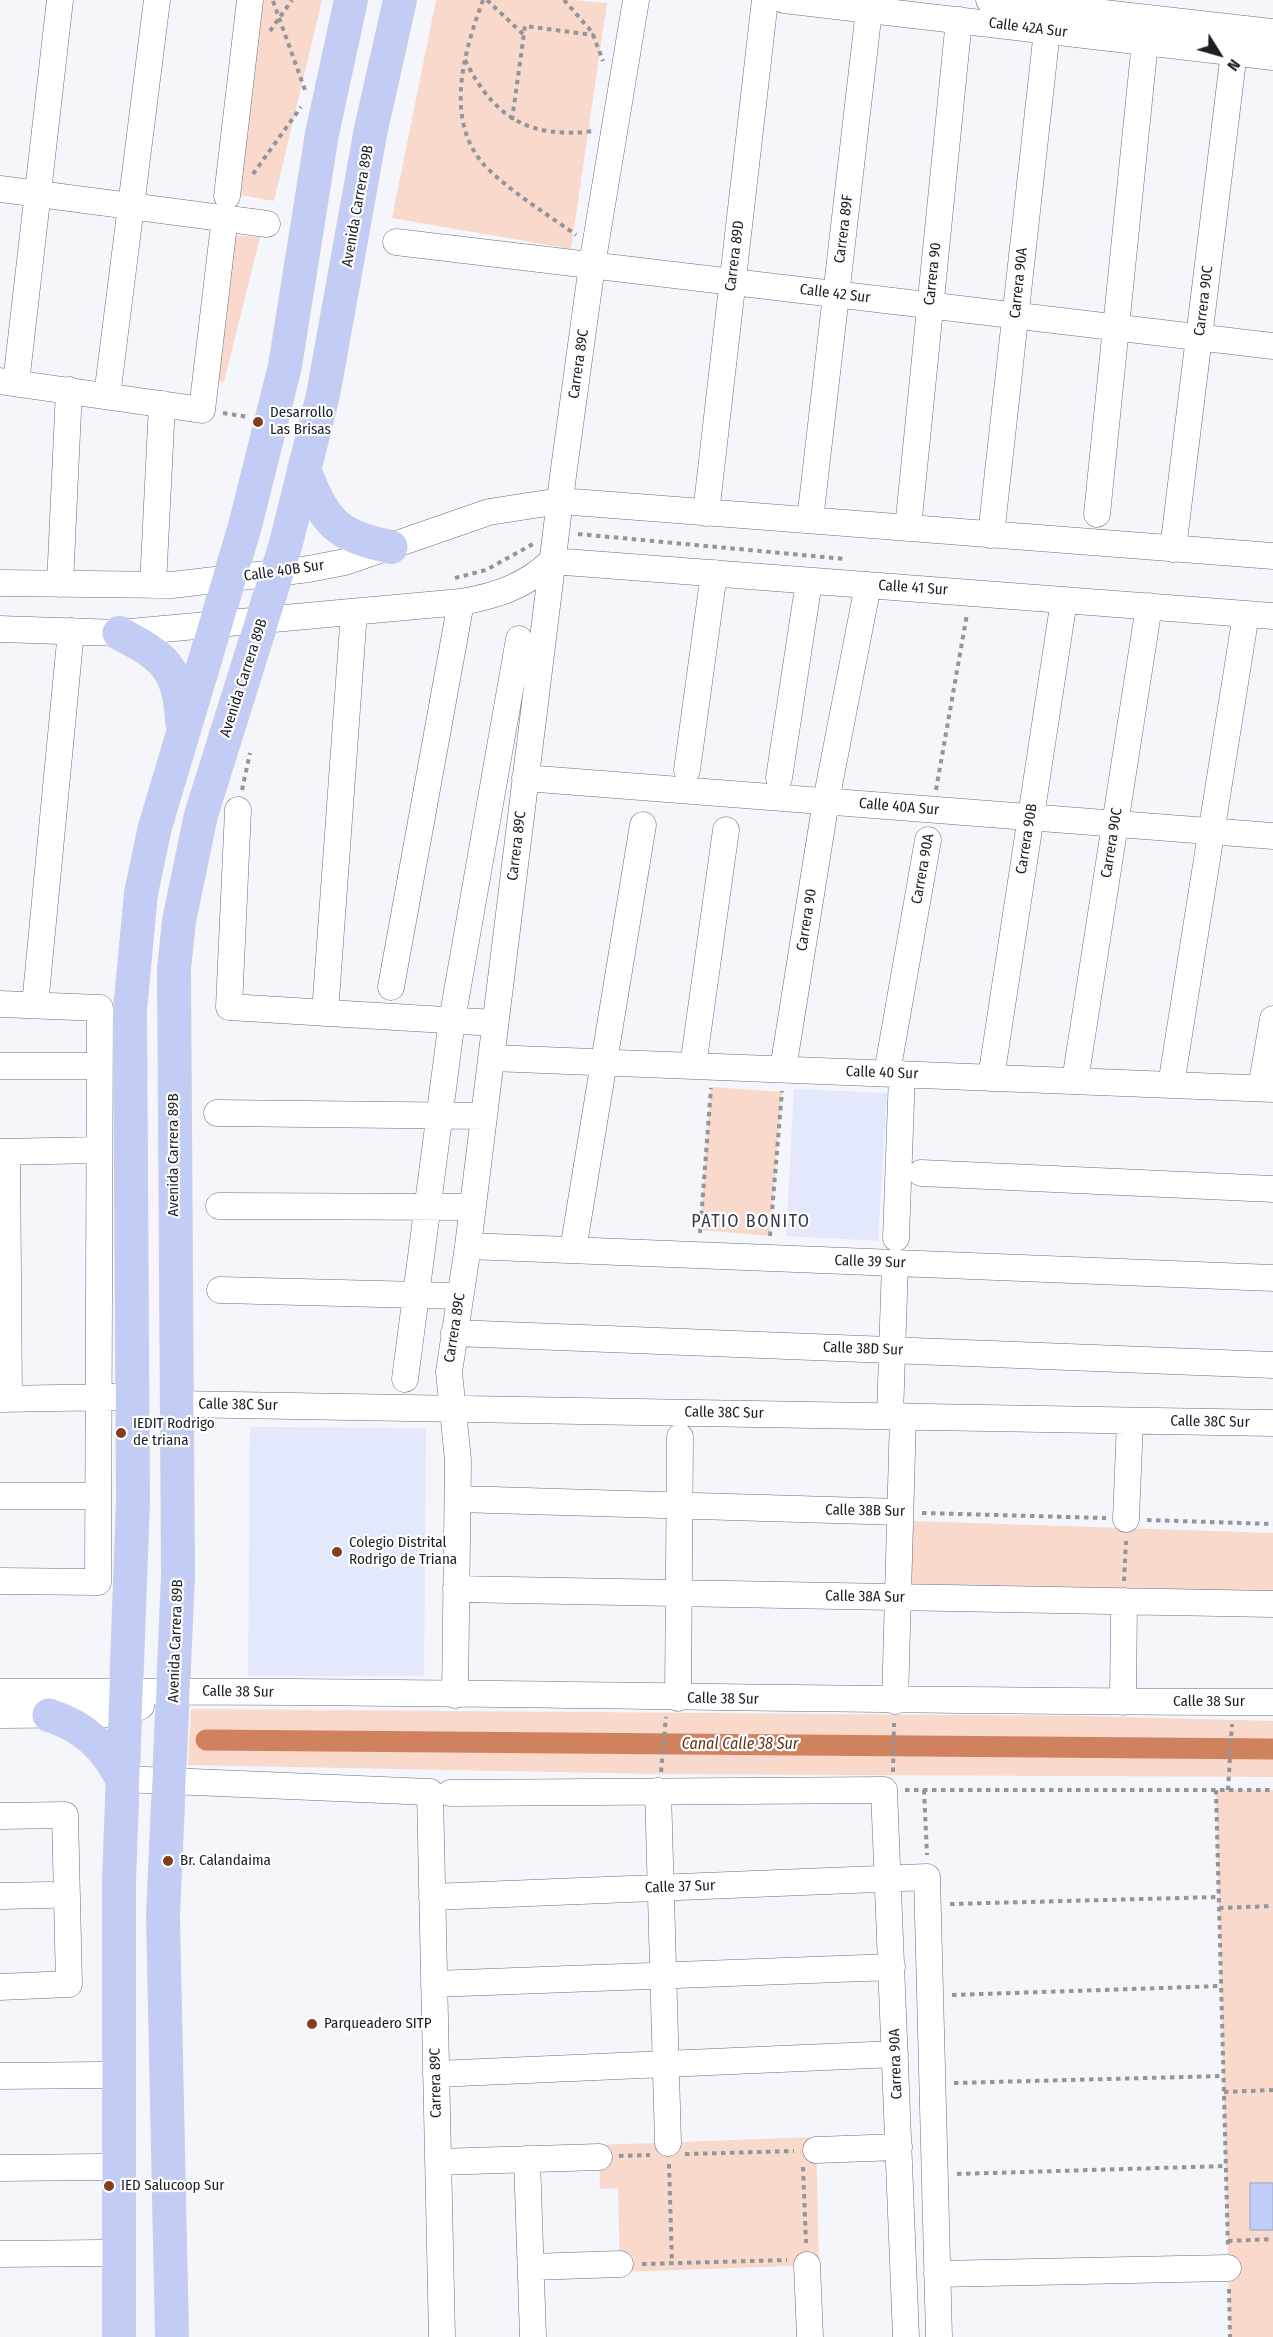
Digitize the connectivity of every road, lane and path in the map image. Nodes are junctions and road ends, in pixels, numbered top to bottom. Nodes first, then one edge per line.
1 (60, 0) edge
2 (157, 0) edge
3 (250, 0) edge
4 (273, 0) edge
5 (292, 0) edge
6 (351, 0) edge
7 (400, 0) edge
8 (485, 0) edge
9 (564, 0) edge
10 (636, 0) edge
11 (765, 0) edge
12 (784, 0) edge
13 (989, 0) edge
14 (1106, 6) edge
15 (869, 10) junction
16 (279, 18) junction
17 (959, 20) junction
18 (1076, 22) junction
19 (1047, 31) junction
20 (1273, 32) edge
21 (524, 34) junction
22 (594, 35) junction
23 (266, 37) dead end
24 (1145, 42) junction
25 (1234, 52) junction
26 (1273, 57) edge
27 (465, 60) junction
28 (604, 67) dead end
29 (512, 120) junction
30 (598, 130) dead end
31 (249, 180) dead end
32 (0, 189) edge
33 (38, 194) junction
34 (227, 196) dead end
35 (131, 206) junction
36 (267, 224) dead end
37 (222, 233) dead end
38 (581, 239) dead end
39 (396, 242) dead end
40 (592, 265) junction
41 (732, 282) junction
42 (836, 294) junction
43 (930, 305) junction
44 (1016, 315) junction
45 (1117, 327) junction
46 (1199, 337) junction
47 (1273, 346) edge
48 (8, 382) edge
49 (69, 390) junction
50 (107, 396) junction
51 (162, 404) junction
52 (304, 469) junction
53 (560, 501) junction
54 (706, 513) junction
55 (1097, 514) dead end
56 (810, 520) junction
57 (583, 523) dead end
58 (908, 528) junction
59 (991, 535) junction
60 (581, 543) dead end
61 (391, 547) junction
62 (1173, 549) junction
63 (1273, 556) edge
64 (552, 561) junction
65 (277, 573) junction
66 (714, 573) junction
67 (230, 579) junction
68 (809, 581) junction
69 (0, 583) edge
70 (60, 584) junction
71 (153, 585) junction
72 (868, 585) junction
73 (970, 593) junction
74 (1064, 600) junction
75 (460, 602) junction
76 (1149, 606) junction
77 (354, 612) junction
78 (1246, 614) junction
79 (1273, 616) edge
80 (262, 621) junction
81 (216, 625) junction
82 (0, 629) edge
83 (71, 631) junction
84 (119, 633) junction
85 (519, 639) dead end
86 (183, 731) junction
87 (687, 770) dead end
88 (525, 778) junction
89 (779, 778) dead end
90 (826, 801) junction
91 (238, 810) dead end
92 (932, 810) junction
93 (1031, 817) junction
94 (1115, 824) junction
95 (643, 825) dead end
96 (726, 830) dead end
97 (1211, 832) junction
98 (1273, 836) edge
99 (928, 840) dead end
100 (391, 987) dead end
101 (0, 1004) edge
102 (35, 1005) junction
103 (325, 1013) junction
104 (1273, 1019) edge
105 (452, 1020) junction
106 (495, 1023) junction
107 (492, 1058) junction
108 (604, 1062) junction
109 (0, 1066) edge
110 (99, 1066) junction
111 (703, 1066) junction
112 (783, 1069) junction
113 (895, 1074) junction
114 (991, 1077) junction
115 (1075, 1081) junction
116 (1171, 1085) junction
117 (1267, 1088) edge
118 (217, 1113) dead end
119 (440, 1115) junction
120 (484, 1116) junction
121 (99, 1150) junction
122 (4, 1152) edge
123 (921, 1173) dead end
124 (1273, 1189) edge
125 (219, 1206) dead end
126 (428, 1207) junction
127 (473, 1208) junction
128 (468, 1246) junction
129 (573, 1250) junction
130 (896, 1251) junction
131 (698, 1255) junction
132 (768, 1258) junction
133 (1273, 1278) edge
134 (220, 1290) dead end
135 (416, 1295) junction
136 (460, 1296) junction
137 (454, 1333) junction
138 (892, 1350) junction
139 (1273, 1365) edge
140 (405, 1379) dead end
141 (133, 1397) junction
142 (98, 1398) junction
143 (5, 1399) edge
144 (176, 1404) junction
145 (452, 1408) junction
146 (896, 1416) junction
147 (1130, 1421) junction
148 (1273, 1423) edge
149 (680, 1437) dead end
150 (0, 1496) edge
151 (98, 1496) junction
152 (458, 1499) junction
153 (680, 1507) junction
154 (900, 1512) junction
155 (1126, 1519) junction
156 (1273, 1524) edge
157 (0, 1581) edge
158 (456, 1589) junction
159 (679, 1593) junction
160 (898, 1597) junction
161 (1124, 1601) junction
162 (1273, 1604) edge
163 (174, 1691) junction
164 (0, 1692) edge
165 (455, 1695) junction
166 (1123, 1702) junction
167 (1273, 1702) edge
168 (126, 1703) junction
169 (672, 1705) junction
170 (895, 1708) junction
171 (0, 1715) edge
172 (49, 1715) junction
173 (1232, 1719) dead end
174 (122, 1779) junction
175 (169, 1781) junction
176 (660, 1782) junction
177 (889, 1782) junction
178 (1216, 1790) junction
179 (1228, 1790) junction
180 (1273, 1790) edge
181 (440, 1792) junction
182 (0, 1816) edge
183 (927, 1877) junction
184 (889, 1879) junction
185 (661, 1888) junction
186 (50, 1895) dead end
187 (0, 1896) edge
188 (432, 1897) junction
189 (1219, 1897) junction
190 (928, 1905) junction
191 (1273, 1906) edge
192 (1219, 1908) junction
193 (892, 1967) junction
194 (664, 1976) junction
195 (434, 1984) junction
196 (1221, 1986) junction
197 (0, 1987) edge
198 (930, 1996) junction
199 (895, 2054) junction
200 (666, 2064) junction
201 (436, 2073) junction
202 (102, 2075) dead end
203 (0, 2076) edge
204 (1223, 2076) junction
205 (933, 2084) junction
206 (1273, 2090) edge
207 (1224, 2092) junction
208 (899, 2147) junction
209 (668, 2149) junction
210 (809, 2150) junction
211 (599, 2157) joint
212 (527, 2159) junction
213 (438, 2162) junction
214 (1226, 2166) junction
215 (102, 2167) dead end
216 (0, 2168) edge
217 (935, 2175) junction
218 (1273, 2239) edge
219 (1228, 2241) junction
220 (102, 2253) dead end
221 (0, 2254) edge
222 (807, 2262) junction
223 (672, 2263) junction
224 (620, 2264) joint
225 (531, 2267) junction
226 (1228, 2268) junction
227 (937, 2274) junction
228 (119, 2337) edge
229 (172, 2337) edge
230 (442, 2337) edge
231 (533, 2337) edge
232 (810, 2337) edge
233 (906, 2337) edge
234 (939, 2337) edge
235 (1230, 2337) edge

1 - 33 street
2 - 35 street
3 - 34 street
4 - 16 path
5 - 16 path
6 - 67 main road
7 - 52 main road, Avenida Carrera 89B
8 - 21 path
8 - 27 path
9 - 22 path
10 - 40 street, Carrera 89C
11 - 41 street, Carrera 89D
12 - 15 street, Calle 42A Sur
13 - 18 street, Calle 42A Sur
14 - 18 street, Calle 42A Sur
14 - 20 street, Calle 42A Sur
15 - 17 street, Calle 42A Sur
15 - 42 street, Carrera 89F
16 - 23 path
16 - 31 path
17 - 19 street, Calle 42A Sur
17 - 43 street, Carrera 90
18 - 19 street, Calle 42A Sur
18 - 24 street, Calle 42A Sur
19 - 44 street, Carrera 90A
21 - 22 path
21 - 29 path
22 - 28 path
24 - 25 street, Calle 42A Sur
24 - 45 street
25 - 26 street, Calle 42A Sur
25 - 46 street, Carrera 90C
27 - 29 path
27 - 38 path
29 - 30 path
32 - 33 street
33 - 35 street
33 - 48 street
35 - 36 street
35 - 50 street
37 - 51 street
39 - 40 street, Calle 42 Sur
40 - 41 street, Calle 42 Sur
40 - 53 street, Carrera 89C
41 - 42 street, Calle 42 Sur
41 - 54 street, Carrera 89D
42 - 43 street, Calle 42 Sur
42 - 56 street, Carrera 89F
43 - 44 street, Calle 42 Sur
43 - 58 street, Carrera 90
44 - 45 street, Calle 42 Sur
44 - 59 street, Carrera 90A
45 - 46 street, Calle 42 Sur
45 - 55 street
46 - 47 street, Calle 42 Sur
46 - 62 street, Carrera 90C
48 - 49 street
49 - 50 street
49 - 70 street
50 - 51 street
51 - 71 street
52 - 61 main road
52 - 65 main road, Avenida Carrera 89B
53 - 54 street
53 - 61 street, Calle 40B Sur
53 - 64 street, Carrera 89C
54 - 56 street
56 - 58 street
57 - 60 path
58 - 59 street
59 - 62 street
61 - 65 street, Calle 40B Sur
62 - 63 street
64 - 66 street, Calle 41 Sur
64 - 75 street
64 - 88 street, Carrera 89C
65 - 67 street, Calle 40B Sur
65 - 80 main road, Avenida Carrera 89B
66 - 68 street, Calle 41 Sur
66 - 87 street
67 - 71 street, Calle 40B Sur
67 - 81 main road
68 - 72 street, Calle 41 Sur
68 - 89 street
69 - 70 street, Calle 40B Sur
70 - 71 street, Calle 40B Sur
72 - 73 street, Calle 41 Sur
72 - 90 street, Carrera 90
73 - 74 street, Calle 41 Sur
73 - 92 path
74 - 76 street, Calle 41 Sur
74 - 93 street, Carrera 90B
75 - 77 street
75 - 100 street
76 - 78 street, Calle 41 Sur
76 - 94 street, Carrera 90C
77 - 80 street
77 - 103 street
78 - 79 street, Calle 41 Sur
78 - 97 street
80 - 81 street
80 - 144 main road, Avenida Carrera 89B
81 - 84 street
81 - 86 main road
82 - 83 street
83 - 84 street
83 - 102 street
84 - 86 main road
85 - 105 street
86 - 141 main road
88 - 90 street, Calle 40A Sur
88 - 106 street, Carrera 89C
90 - 92 street, Calle 40A Sur
90 - 112 street, Carrera 90
91 - 103 street
92 - 93 street, Calle 40A Sur
93 - 94 street, Calle 40A Sur
93 - 114 street, Carrera 90B
94 - 97 street, Calle 40A Sur
94 - 115 street, Carrera 90C
95 - 108 street
96 - 111 street
97 - 98 street, Calle 40A Sur
97 - 116 street
99 - 113 street, Carrera 90A
101 - 102 street
102 - 110 street
103 - 105 street
104 - 117 street
105 - 106 street
105 - 119 street
106 - 107 street, Carrera 89C
107 - 108 street, Calle 40 Sur
107 - 120 street, Carrera 89C
108 - 111 street, Calle 40 Sur
108 - 129 street
109 - 110 street
110 - 121 street
111 - 112 street, Calle 40 Sur
111 - 131 path
112 - 113 street, Calle 40 Sur
112 - 132 path
113 - 114 street, Calle 40 Sur
113 - 130 street, Carrera 90A
114 - 115 street, Calle 40 Sur
115 - 116 street, Calle 40 Sur
116 - 117 street, Calle 40 Sur
118 - 119 street
119 - 120 street
119 - 126 street
120 - 127 street, Carrera 89C
121 - 122 street
121 - 142 street
122 - 143 street
123 - 124 street
125 - 126 street
126 - 127 street
126 - 135 street
127 - 128 street, Carrera 89C
128 - 129 street, Calle 39 Sur
128 - 136 street, Carrera 89C
129 - 131 street, Calle 39 Sur
130 - 132 street, Calle 39 Sur
130 - 133 street, Calle 39 Sur
130 - 138 street, Carrera 90A
131 - 132 street, Calle 39 Sur
134 - 135 street
135 - 136 street
135 - 140 street
136 - 137 street, Carrera 89C
137 - 138 street, Calle 38D Sur
137 - 145 street, Carrera 89C
138 - 139 street, Calle 38D Sur
138 - 146 street, Carrera 90A
141 - 142 street
141 - 168 main road
142 - 143 street
142 - 151 street
144 - 145 street, Calle 38C Sur
144 - 163 main road, Avenida Carrera 89B
145 - 146 street, Calle 38C Sur
145 - 152 street, Carrera 89C
146 - 147 street, Calle 38C Sur
146 - 154 street, Carrera 90A
147 - 148 street, Calle 38C Sur
147 - 155 street
149 - 153 street
150 - 151 street
151 - 157 street
152 - 153 street, Calle 38B Sur
152 - 158 street, Carrera 89C
153 - 154 street, Calle 38B Sur
153 - 159 street
154 - 155 path, Calle 38B Sur
154 - 160 street, Carrera 90A
155 - 156 path, Calle 38B Sur
155 - 161 path
158 - 159 street, Calle 38A Sur
158 - 165 street, Carrera 89C
159 - 160 street, Calle 38A Sur
159 - 169 street
160 - 161 street, Calle 38A Sur
160 - 170 street, Carrera 90A
161 - 162 street, Calle 38A Sur
161 - 166 street
163 - 165 street, Calle 38 Sur
163 - 168 street, Calle 38 Sur
163 - 175 main road, Avenida Carrera 89B
164 - 168 street, Calle 38 Sur
165 - 169 street, Calle 38 Sur
166 - 167 street, Calle 38 Sur
166 - 170 street, Calle 38 Sur
168 - 172 street, Calle 38 Sur
168 - 174 main road
169 - 170 street, Calle 38 Sur
169 - 176 path
170 - 177 path
171 - 172 street, Calle 38 Sur
172 - 174 main road
173 - 179 path
174 - 175 street
174 - 228 main road
175 - 181 street
175 - 229 main road, Avenida Carrera 89B
176 - 177 street
176 - 181 street
176 - 185 street
177 - 184 street, Carrera 90A
178 - 179 path
178 - 183 path
178 - 189 path
179 - 180 path
181 - 188 street, Carrera 89C
182 - 197 street
183 - 184 street, Calle 37 Sur
183 - 190 street
184 - 185 street, Calle 37 Sur
184 - 193 street, Carrera 90A
185 - 188 street, Calle 37 Sur
185 - 194 street
186 - 187 street
188 - 195 street, Carrera 89C
189 - 190 path
189 - 192 path
190 - 198 street
191 - 192 path
192 - 196 path
193 - 194 street
193 - 199 street, Carrera 90A
194 - 195 street
194 - 200 street
195 - 201 street, Carrera 89C
196 - 198 path
196 - 204 path
198 - 205 street
199 - 200 street
199 - 208 street, Carrera 90A
200 - 201 street
200 - 209 street
201 - 213 street, Carrera 89C
202 - 203 street
204 - 205 path
204 - 207 path
205 - 217 street
206 - 207 path
207 - 214 path
208 - 210 street
208 - 233 street, Carrera 90A
209 - 210 path
209 - 211 path
209 - 223 path
210 - 222 path
211 - 212 street
212 - 213 street
212 - 225 street
213 - 230 street, Carrera 89C
214 - 217 path
214 - 219 path
215 - 216 street
217 - 227 street
218 - 219 path
219 - 226 path
220 - 221 street
222 - 223 path
222 - 232 street
223 - 224 path
224 - 225 street
225 - 231 street
226 - 227 street
226 - 235 path
227 - 234 street

